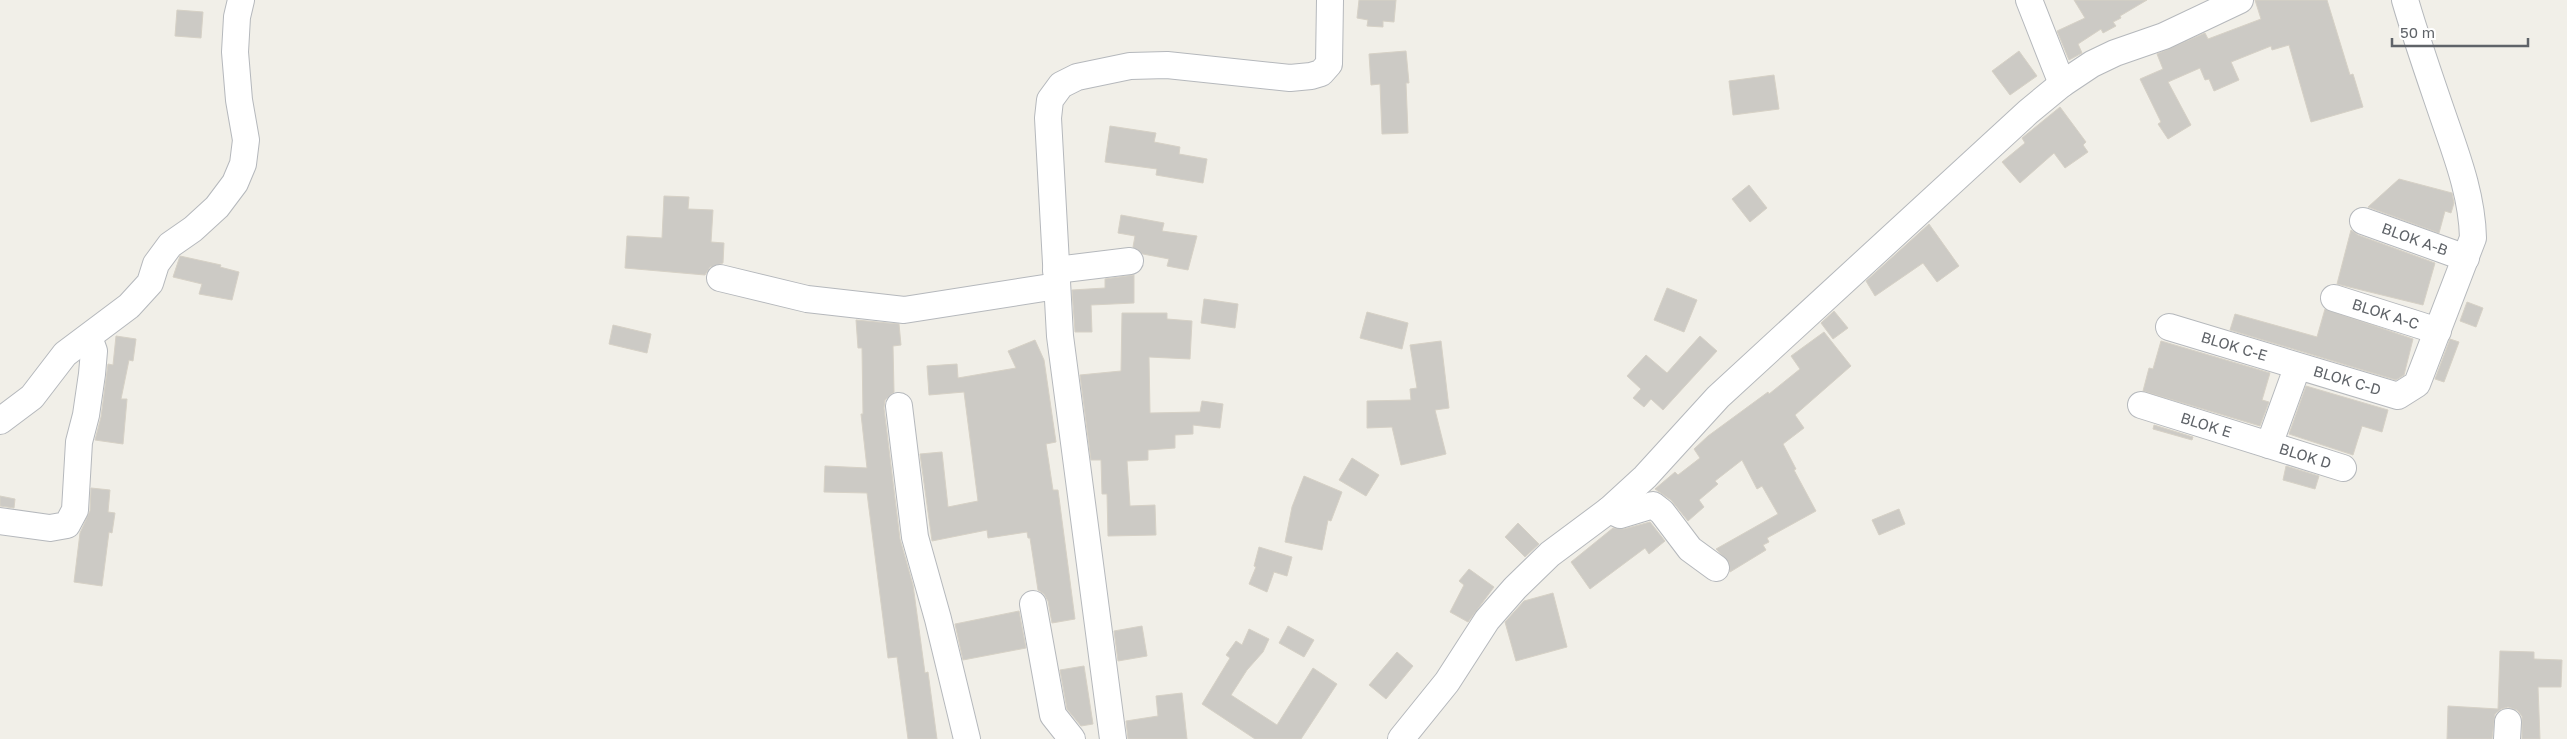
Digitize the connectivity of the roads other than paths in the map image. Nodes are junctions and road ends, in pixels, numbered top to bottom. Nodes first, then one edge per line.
1 (241, 0) edge
2 (1330, 0) edge
3 (2029, 0) edge
4 (2240, 0) edge
5 (2405, 0) edge
6 (2062, 84) junction
7 (2363, 221) dead end
8 (2466, 258) junction
9 (1130, 261) dead end
10 (720, 278) dead end
11 (1057, 278) junction
12 (2334, 298) dead end
13 (2169, 328) dead end
14 (2438, 331) junction
15 (89, 337) junction
16 (2297, 368) junction
17 (2142, 405) dead end
18 (898, 406) dead end
19 (0, 421) edge
20 (2269, 445) junction
21 (2343, 468) dead end
22 (1609, 510) junction
23 (0, 521) edge
24 (1716, 568) dead end
25 (1034, 604) dead end
26 (967, 739) edge
27 (1072, 739) edge
28 (1113, 739) edge
29 (1401, 739) edge

1 - 15 street
2 - 11 street
3 - 6 street
4 - 6 street
5 - 8 street
6 - 22 street
7 - 8 street, BLOK A-B
8 - 14 street
9 - 11 street
10 - 11 street
11 - 28 street
12 - 14 street, BLOK A-C
13 - 16 street, BLOK C-E
14 - 16 street, BLOK C-D
15 - 19 street
15 - 23 street
16 - 20 street
17 - 20 street, BLOK E
18 - 26 street
20 - 21 street, BLOK D
22 - 24 street
22 - 29 street
25 - 27 street

